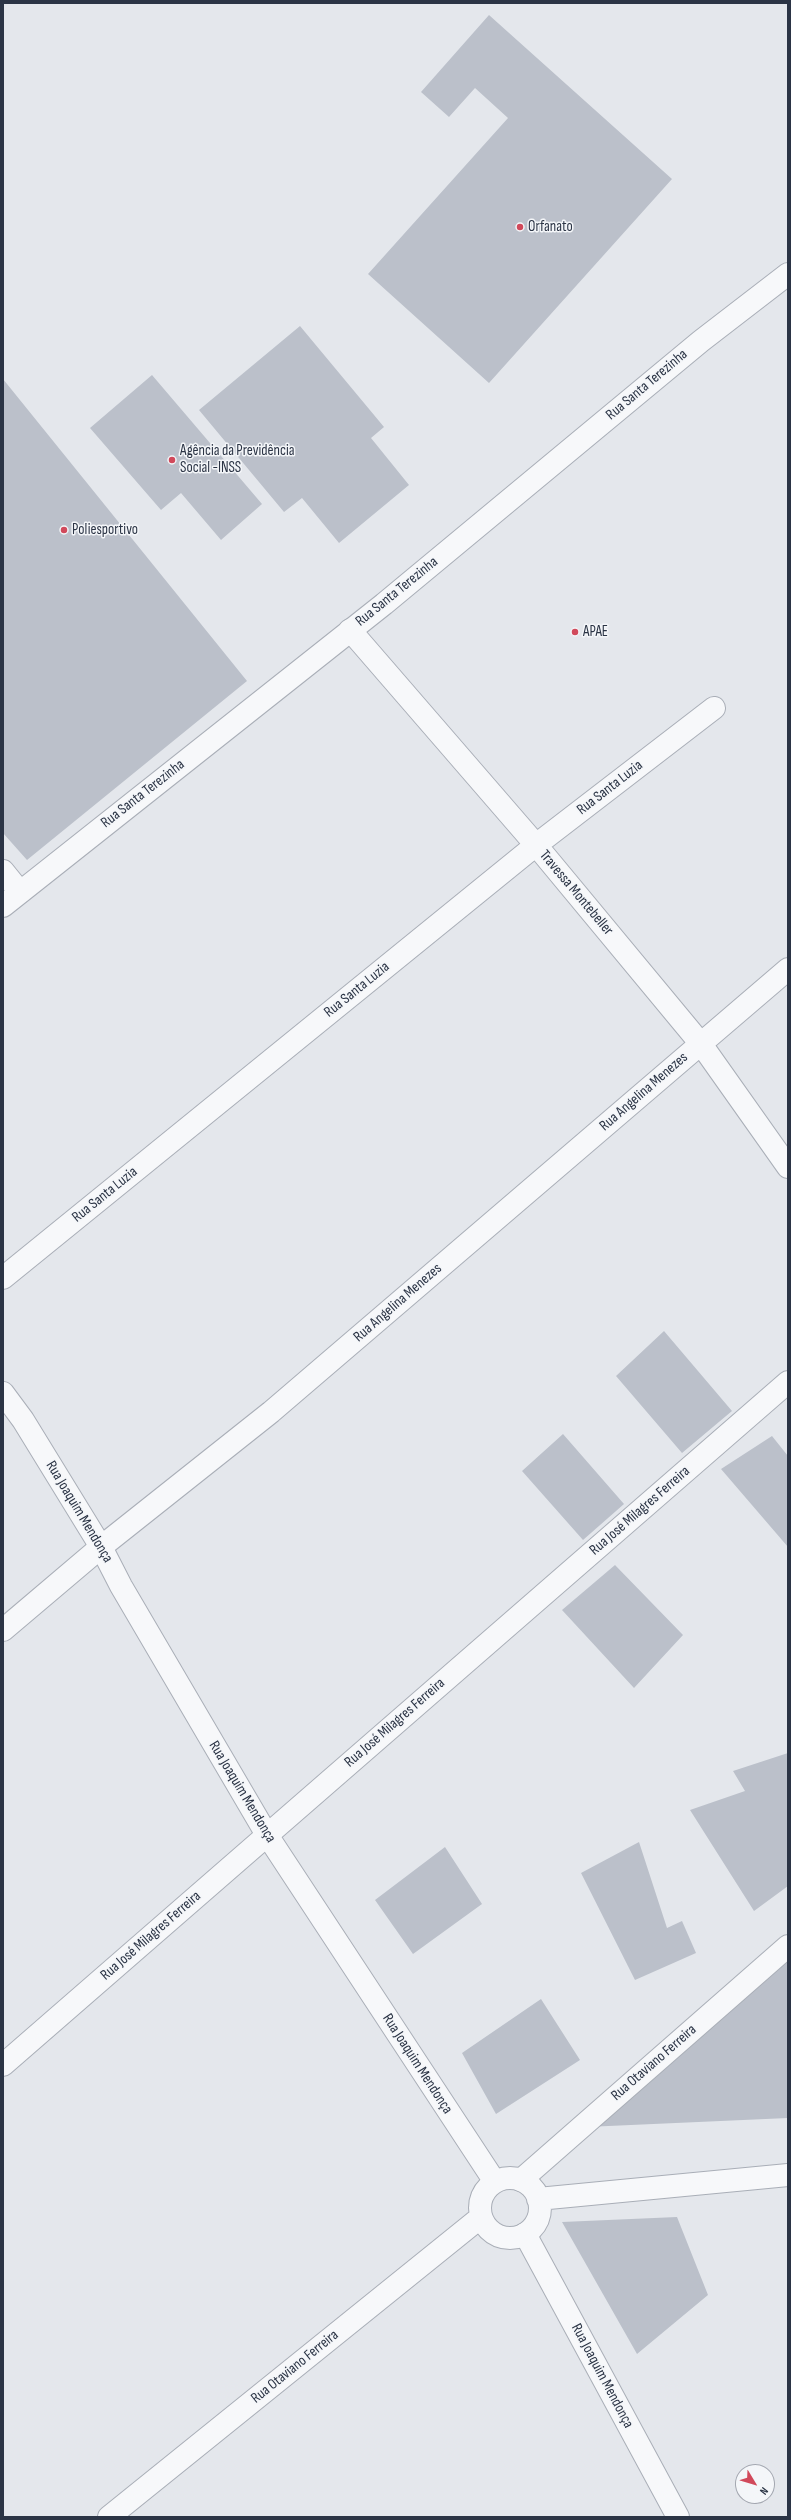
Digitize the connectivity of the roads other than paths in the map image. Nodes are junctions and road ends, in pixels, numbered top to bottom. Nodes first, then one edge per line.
1 (787, 276) edge
2 (350, 630) junction
3 (714, 708) dead end
4 (536, 845) junction
5 (3, 872) edge
6 (20, 892) junction
7 (3, 906) edge
8 (788, 969) edge
9 (701, 1044) junction
10 (788, 1167) edge
11 (3, 1278) edge
12 (788, 1382) edge
13 (3, 1393) edge
14 (101, 1547) junction
15 (3, 1630) edge
16 (267, 1835) junction
17 (788, 1946) edge
18 (3, 2065) edge
19 (788, 2175) edge
20 (521, 2180) junction
21 (495, 2182) junction
22 (538, 2199) junction
23 (482, 2217) junction
24 (525, 2234) junction
25 (109, 2517) edge
26 (678, 2517) edge

1 - 2 street, Rua Santa Terezinha
2 - 4 street, Travessa Montebeller
2 - 6 street, Rua Santa Terezinha
3 - 4 street, Rua Santa Luzia
4 - 9 street, Travessa Montebeller
4 - 11 street, Rua Santa Luzia
5 - 6 street
6 - 7 street, Rua Santa Terezinha
8 - 9 street, Rua Angelina Menezes
9 - 10 street, Travessa Montebeller
9 - 14 street, Rua Angelina Menezes
12 - 16 street, Rua José Milagres Ferreira
13 - 14 street, Rua Joaquim Mendonça
14 - 15 street, Rua Angelina Menezes
14 - 16 street, Rua Joaquim Mendonça
16 - 18 street, Rua José Milagres Ferreira
16 - 21 street, Rua Joaquim Mendonça
17 - 20 street, Rua Otaviano Ferreira
19 - 22 street
20 - 21 street
20 - 22 street
21 - 23 street
22 - 24 street
23 - 24 street
23 - 25 street, Rua Otaviano Ferreira
24 - 26 street, Rua Joaquim Mendonça

